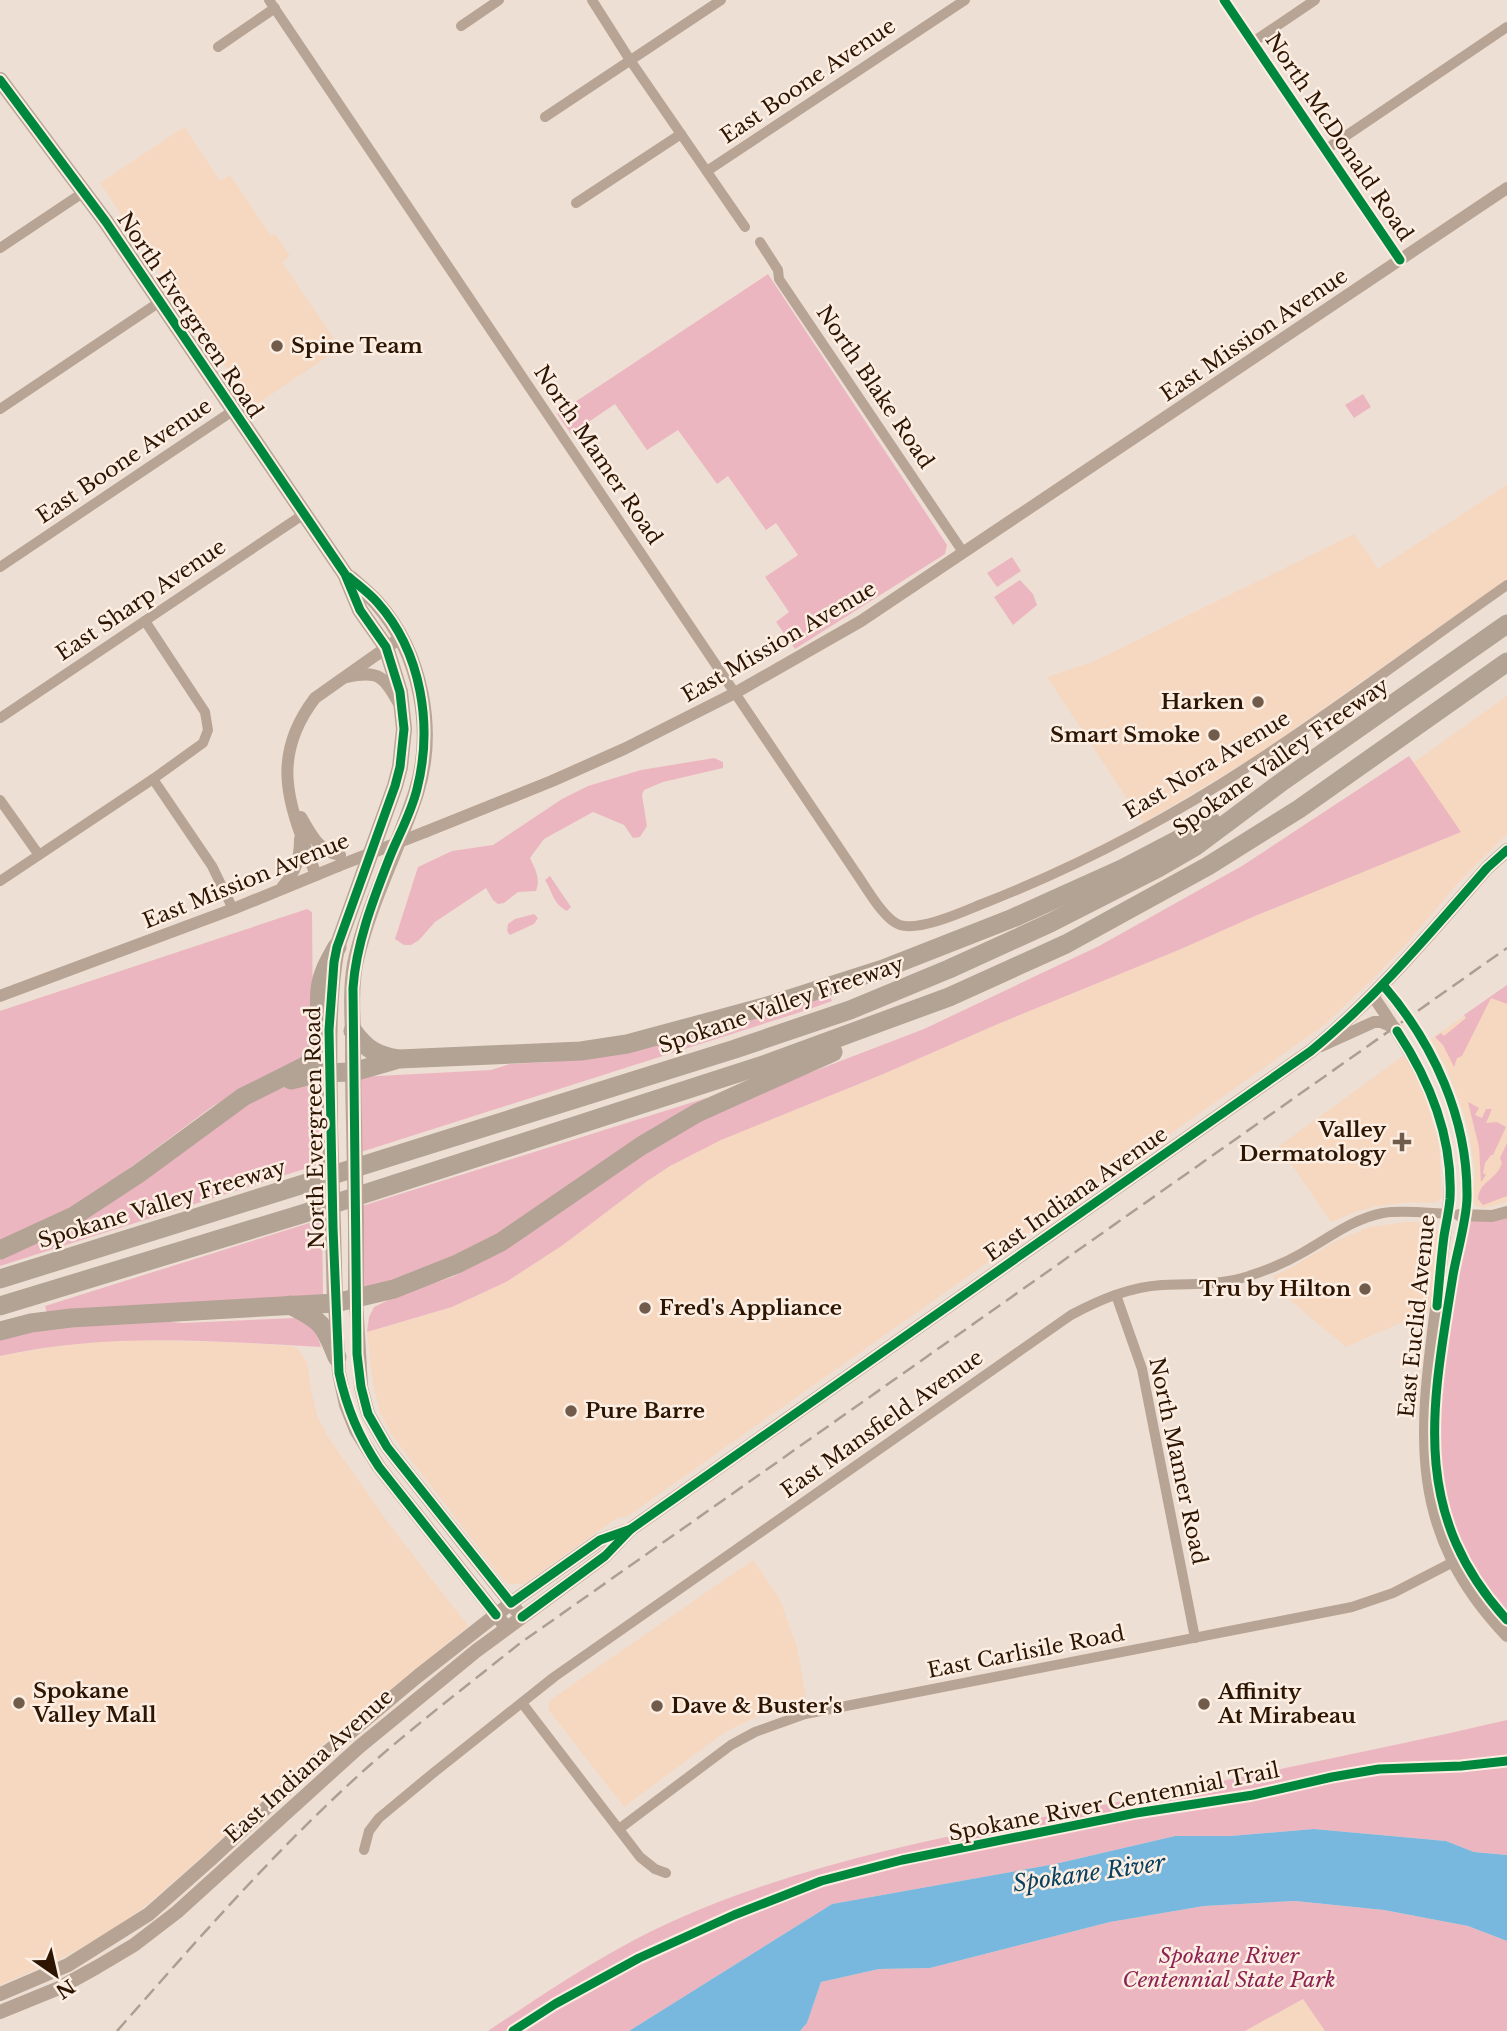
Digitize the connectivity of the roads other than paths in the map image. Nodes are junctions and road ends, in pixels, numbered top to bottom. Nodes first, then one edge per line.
1 (499, 0) edge
2 (592, 0) edge
3 (721, 0) edge
4 (965, 0) edge
5 (1224, 0) edge
6 (1315, 0) edge
7 (272, 4) edge
8 (461, 26) dead end
9 (1507, 27) edge
10 (1253, 42) junction
11 (218, 47) dead end
12 (630, 60) junction
13 (2, 85) edge
14 (545, 117) dead end
15 (681, 134) junction
16 (1325, 150) junction
17 (707, 171) junction
18 (1507, 188) edge
19 (84, 192) junction
20 (576, 203) dead end
21 (745, 227) dead end
22 (760, 242) dead end
23 (0, 248) edge
24 (1400, 260) junction
25 (161, 301) junction
26 (0, 409) edge
27 (234, 410) junction
28 (304, 514) junction
29 (963, 552) junction
30 (0, 567) edge
31 (1507, 585) edge
32 (145, 621) junction
33 (1507, 624) edge
34 (393, 643) junction
35 (1507, 662) edge
36 (340, 679) junction
37 (734, 692) junction
38 (403, 711) junction
39 (0, 718) edge
40 (153, 779) junction
41 (1283, 781) junction
42 (289, 799) junction
43 (0, 800) edge
44 (299, 830) junction
45 (1507, 850) edge
46 (39, 855) junction
47 (339, 860) junction
48 (316, 875) junction
49 (0, 881) edge
50 (281, 889) junction
51 (233, 909) junction
52 (901, 925) joint
53 (337, 947) junction
54 (1378, 991) junction
55 (0, 996) edge
56 (889, 1021) junction
57 (1395, 1028) junction
58 (353, 1031) junction
59 (1311, 1051) junction
60 (400, 1059) junction
61 (353, 1072) junction
62 (330, 1073) junction
63 (262, 1088) junction
64 (1507, 1212) edge
65 (1448, 1214) junction
66 (1464, 1216) junction
67 (0, 1250) edge
68 (0, 1279) edge
69 (1116, 1295) junction
70 (356, 1300) junction
71 (335, 1303) junction
72 (289, 1304) junction
73 (0, 1306) edge
74 (0, 1331) edge
75 (337, 1357) junction
76 (631, 1529) junction
77 (1458, 1560) junction
78 (511, 1604) junction
79 (496, 1615) junction
80 (522, 1617) junction
81 (1507, 1620) edge
82 (507, 1629) junction
83 (1507, 1636) edge
84 (1195, 1638) junction
85 (522, 1703) junction
86 (619, 1829) junction
87 (364, 1850) dead end
88 (666, 1873) dead end
89 (0, 1994) edge
90 (0, 2012) edge

1 - 8 street
2 - 12 street
3 - 12 street
4 - 17 street, East Boone Avenue
5 - 10 street, North McDonald Road
6 - 10 street
7 - 11 street
7 - 37 street, North Mamer Road
9 - 16 street
10 - 16 street, North McDonald Road
12 - 14 street
12 - 15 street
13 - 19 main road, North Evergreen Road
15 - 17 street
15 - 20 street
16 - 24 street, North McDonald Road
17 - 21 street
18 - 24 street, East Mission Avenue
19 - 23 street
19 - 25 main road, North Evergreen Road
22 - 29 street, North Blake Road
24 - 29 street, East Mission Avenue
25 - 26 street
25 - 27 main road, North Evergreen Road
27 - 28 main road, North Evergreen Road
27 - 30 street, East Boone Avenue
28 - 32 street, East Sharp Avenue
28 - 34 main road, North Evergreen Road
29 - 37 street, East Mission Avenue
31 - 52 street, East Nora Avenue
32 - 39 street, East Sharp Avenue
32 - 40 street
33 - 41 highway, Spokane Valley Freeway
34 - 36 street
34 - 38 main road, North Evergreen Road
34 - 58 main road, North Evergreen Road
35 - 56 highway
36 - 38 street
36 - 42 street
37 - 47 street, East Mission Avenue, bridge
37 - 52 street, North Mamer Road
38 - 53 main road, North Evergreen Road
40 - 46 street
40 - 51 street
41 - 60 highway
41 - 68 highway, Spokane Valley Freeway
42 - 44 street
42 - 47 street
43 - 46 street
44 - 48 street
44 - 50 street
45 - 54 main road, East Indiana Avenue
46 - 49 street
47 - 48 street, East Mission Avenue
48 - 50 street, East Mission Avenue
50 - 51 street, East Mission Avenue
51 - 55 street, East Mission Avenue
53 - 62 main road, North Evergreen Road
53 - 63 highway
54 - 57 street, East Euclid Avenue
54 - 59 main road, East Indiana Avenue
54 - 66 street, East Euclid Avenue
56 - 70 highway
56 - 73 highway
57 - 59 street
57 - 65 street, East Euclid Avenue
58 - 60 highway
58 - 61 main road, North Evergreen Road
59 - 76 main road, East Indiana Avenue
60 - 61 highway
61 - 62 highway
61 - 70 main road, North Evergreen Road, bridge
62 - 63 highway
62 - 71 main road, North Evergreen Road, bridge
63 - 67 highway
64 - 66 street, East Mansfield Avenue
65 - 66 street, East Mansfield Avenue
65 - 69 street, East Mansfield Avenue
65 - 77 street, East Euclid Avenue
66 - 77 street, East Euclid Avenue
69 - 84 street, North Mamer Road
69 - 85 street, East Mansfield Avenue
70 - 71 highway
70 - 78 main road, North Evergreen Road
71 - 72 highway
71 - 75 main road, North Evergreen Road
72 - 74 highway
72 - 75 highway
75 - 79 main road, North Evergreen Road
76 - 78 main road, East Indiana Avenue
76 - 80 main road, East Indiana Avenue
77 - 81 street, East Euclid Avenue
77 - 83 street, East Euclid Avenue
77 - 84 street, East Carlisile Road
78 - 79 main road, East Indiana Avenue
78 - 80 main road, North Evergreen Road
79 - 82 main road, North Evergreen Road
79 - 89 main road, East Indiana Avenue
80 - 82 main road, East Indiana Avenue
82 - 90 main road, East Indiana Avenue
84 - 86 street, East Carlisile Road
85 - 86 street
85 - 87 street, East Mansfield Avenue
86 - 88 street

